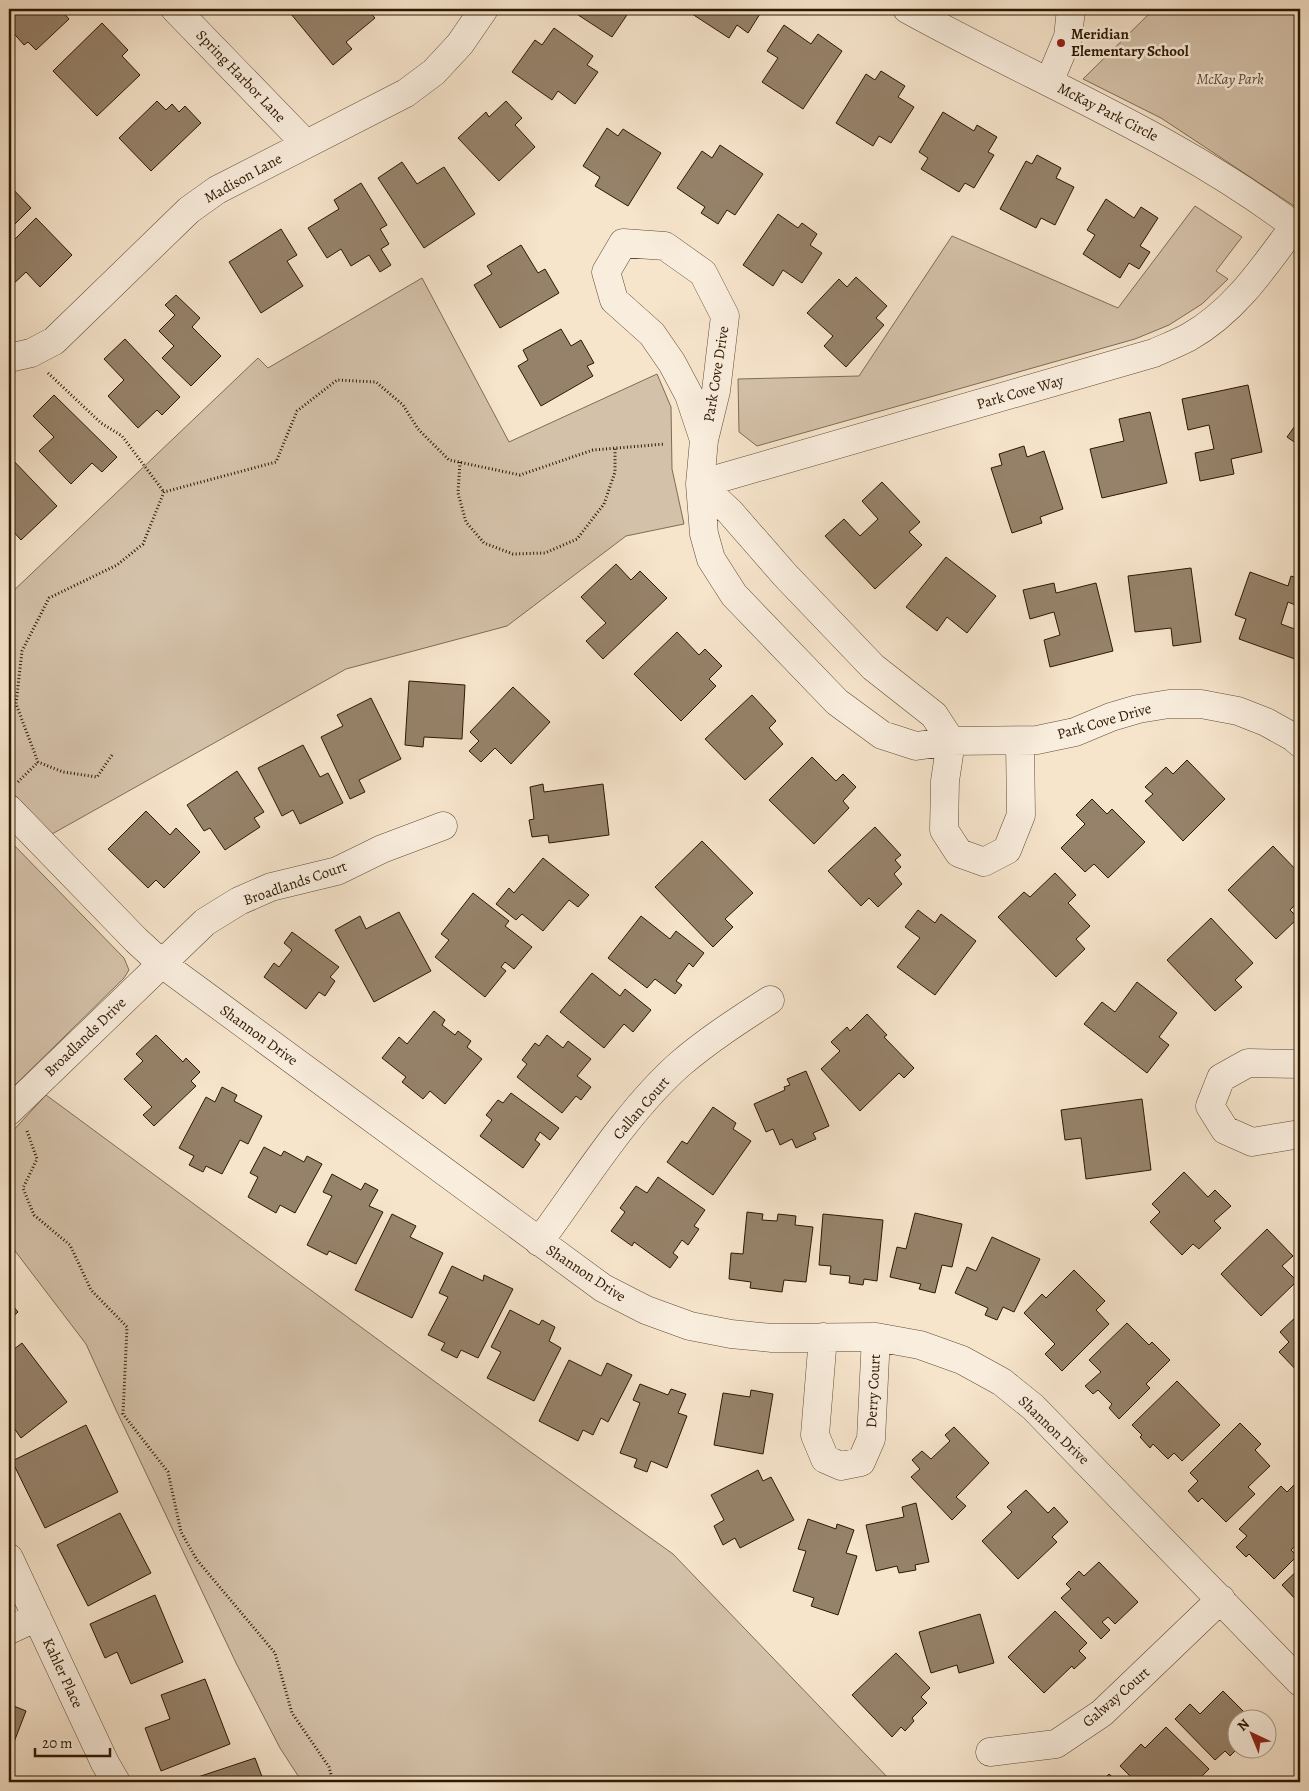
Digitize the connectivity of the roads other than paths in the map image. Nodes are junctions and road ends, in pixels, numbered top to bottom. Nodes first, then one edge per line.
1 (176, 9) edge
2 (484, 9) edge
3 (907, 9) edge
4 (1071, 9) edge
5 (940, 17) edge
6 (1049, 82) junction
7 (306, 144) junction
8 (1298, 228) edge
9 (9, 358) edge
10 (704, 440) junction
11 (700, 484) junction
12 (951, 741) junction
13 (1020, 741) junction
14 (1300, 743) edge
15 (9, 809) edge
16 (443, 826) dead end
17 (161, 963) junction
18 (770, 1000) dead end
19 (1300, 1064) edge
20 (15, 1119) edge
21 (1300, 1134) edge
22 (539, 1242) junction
23 (823, 1337) junction
24 (876, 1337) junction
25 (9, 1558) edge
26 (1221, 1600) junction
27 (37, 1617) junction
28 (9, 1630) edge
29 (1300, 1682) edge
30 (990, 1752) dead end
31 (116, 1782) edge

1 - 7 street, Spring Harbor Lane
2 - 7 street, Madison Lane
3 - 5 street, McKay Park Circle
4 - 6 street
5 - 6 street, McKay Park Circle
6 - 8 street, McKay Park Circle
7 - 9 street, Madison Lane
8 - 11 street, Park Cove Way
10 - 10 street, Park Cove Drive
10 - 11 street, Park Cove Drive
11 - 12 street
11 - 12 street, Park Cove Drive
12 - 13 street, Park Cove Drive
12 - 13 street
13 - 14 street, Park Cove Drive
15 - 17 street, Shannon Drive
16 - 17 street, Broadlands Court
17 - 20 street, Broadlands Drive
17 - 22 street, Shannon Drive
18 - 22 street, Callan Court
19 - 21 street
22 - 23 street, Shannon Drive
23 - 24 street, Shannon Drive
23 - 24 street, Derry Court
24 - 26 street, Shannon Drive
25 - 27 street, Kahler Place
26 - 29 street, Shannon Drive
26 - 30 street, Galway Court
27 - 28 street
27 - 31 street, Kahler Place

